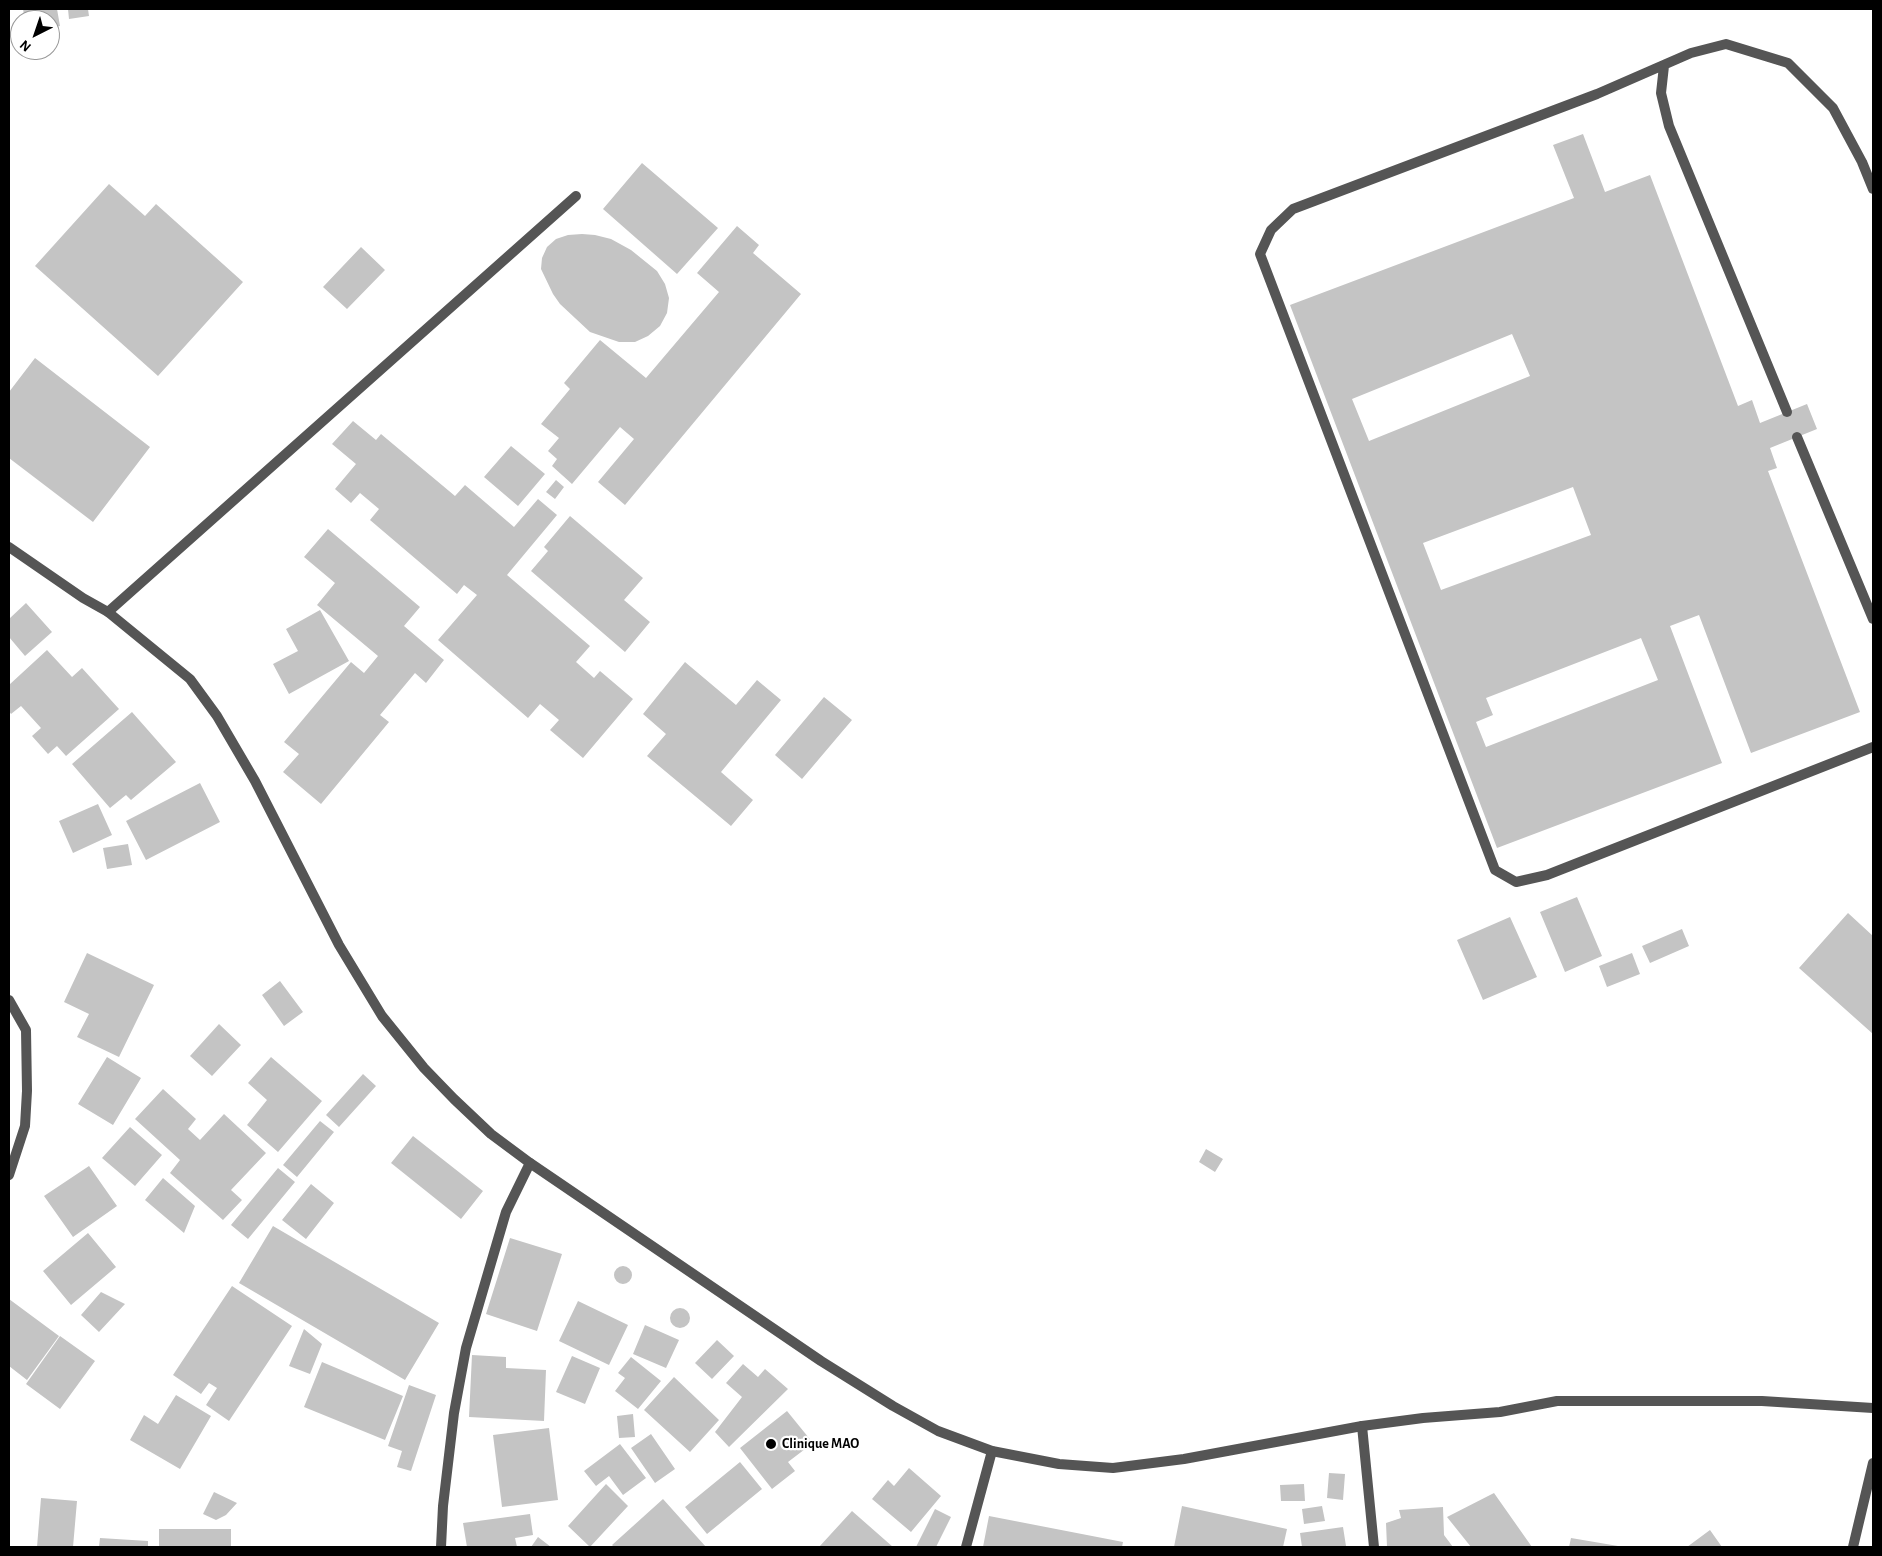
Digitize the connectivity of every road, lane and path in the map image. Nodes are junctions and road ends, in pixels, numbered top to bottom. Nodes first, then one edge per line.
1 (1664, 66) junction
2 (1873, 189) edge
3 (576, 196) dead end
4 (1788, 412) dead end
5 (1797, 437) dead end
6 (9, 547) edge
7 (108, 612) junction
8 (1873, 619) edge
9 (1873, 747) edge
10 (9, 1000) edge
11 (530, 1163) junction
12 (9, 1175) edge
13 (1873, 1408) edge
14 (1362, 1426) junction
15 (992, 1451) junction
16 (1873, 1463) edge
17 (441, 1547) edge
18 (966, 1547) edge
19 (1374, 1547) edge
20 (1853, 1547) edge

1 - 2 street
1 - 4 street
1 - 9 street
3 - 7 street
5 - 8 street
6 - 7 street
7 - 11 street
10 - 12 street
11 - 15 street
11 - 17 street
13 - 14 street
14 - 15 street
14 - 19 street
15 - 18 street
16 - 20 street

